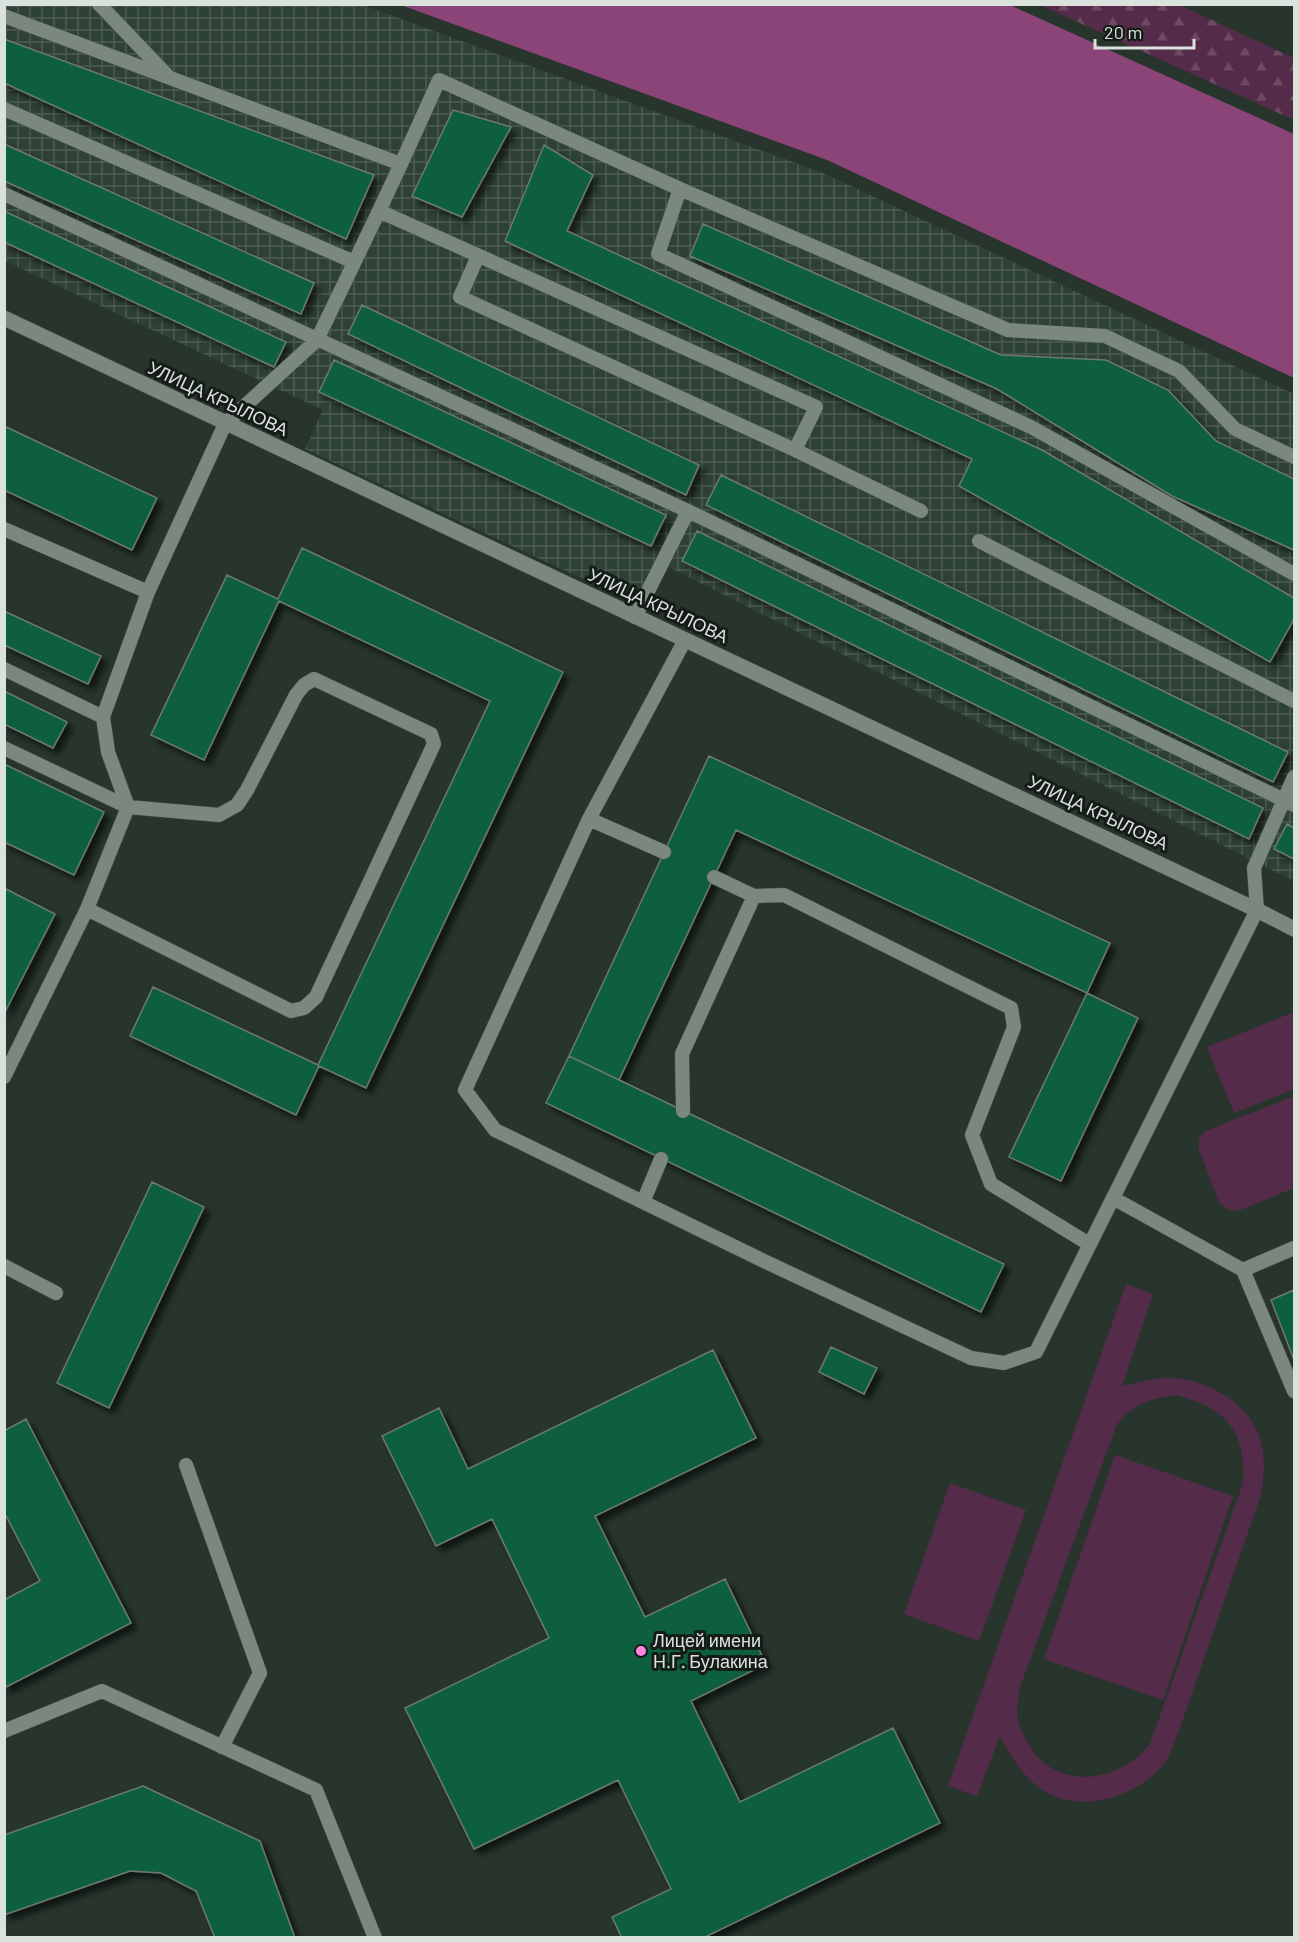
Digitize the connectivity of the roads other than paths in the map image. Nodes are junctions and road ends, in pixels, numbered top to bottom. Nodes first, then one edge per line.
1 (99, 4) edge
2 (4, 16) edge
3 (170, 78) junction
4 (4, 109) edge
5 (400, 164) junction
6 (680, 189) junction
7 (4, 194) edge
8 (379, 211) junction
9 (478, 256) junction
10 (354, 262) junction
11 (4, 318) edge
12 (317, 339) junction
13 (225, 424) junction
14 (795, 450) junction
15 (1294, 458) edge
16 (687, 511) junction
17 (921, 511) dead end
18 (4, 529) edge
19 (979, 542) dead end
20 (1294, 574) edge
21 (148, 592) junction
22 (635, 617) junction
23 (685, 640) junction
24 (4, 669) edge
25 (1294, 701) edge
26 (103, 717) junction
27 (4, 748) edge
28 (1294, 777) edge
29 (1289, 803) edge
30 (128, 807) junction
31 (589, 819) junction
32 (664, 852) dead end
33 (714, 877) dead end
34 (754, 896) junction
35 (87, 909) junction
36 (1257, 910) junction
37 (1294, 929) edge
38 (4, 1077) edge
39 (683, 1111) dead end
40 (661, 1159) dead end
41 (1113, 1198) junction
42 (643, 1202) junction
43 (1089, 1244) junction
44 (1294, 1248) edge
45 (4, 1266) edge
46 (1243, 1270) junction
47 (56, 1293) dead end
48 (1294, 1391) edge
49 (186, 1465) dead end
50 (4, 1731) edge
51 (222, 1747) junction
52 (375, 1938) edge

1 - 3 lane
2 - 3 lane
3 - 5 lane
4 - 10 lane
5 - 6 lane
5 - 8 lane
6 - 15 lane
6 - 20 lane
7 - 12 lane
8 - 9 lane
8 - 10 lane
9 - 14 lane
9 - 14 lane
10 - 12 lane
11 - 13 street, УЛИЦА КРЫЛОВА
12 - 13 lane
12 - 16 lane
13 - 21 lane
13 - 22 street, УЛИЦА КРЫЛОВА
14 - 17 lane
16 - 22 lane
16 - 29 lane
18 - 21 lane
19 - 25 lane
21 - 26 lane
22 - 23 street, УЛИЦА КРЫЛОВА
23 - 31 lane
23 - 36 street, УЛИЦА КРЫЛОВА
24 - 26 lane
26 - 30 lane
27 - 30 lane
28 - 29 lane
29 - 36 lane
30 - 35 lane
30 - 35 lane
31 - 32 lane
31 - 42 lane
33 - 34 lane
34 - 39 lane
34 - 43 lane
35 - 38 lane
36 - 37 street, УЛИЦА КРЫЛОВА
36 - 41 lane
40 - 42 lane
41 - 43 lane
41 - 46 lane
42 - 43 lane
44 - 46 lane
45 - 47 lane
46 - 48 lane
49 - 51 lane
50 - 51 lane
51 - 52 lane

